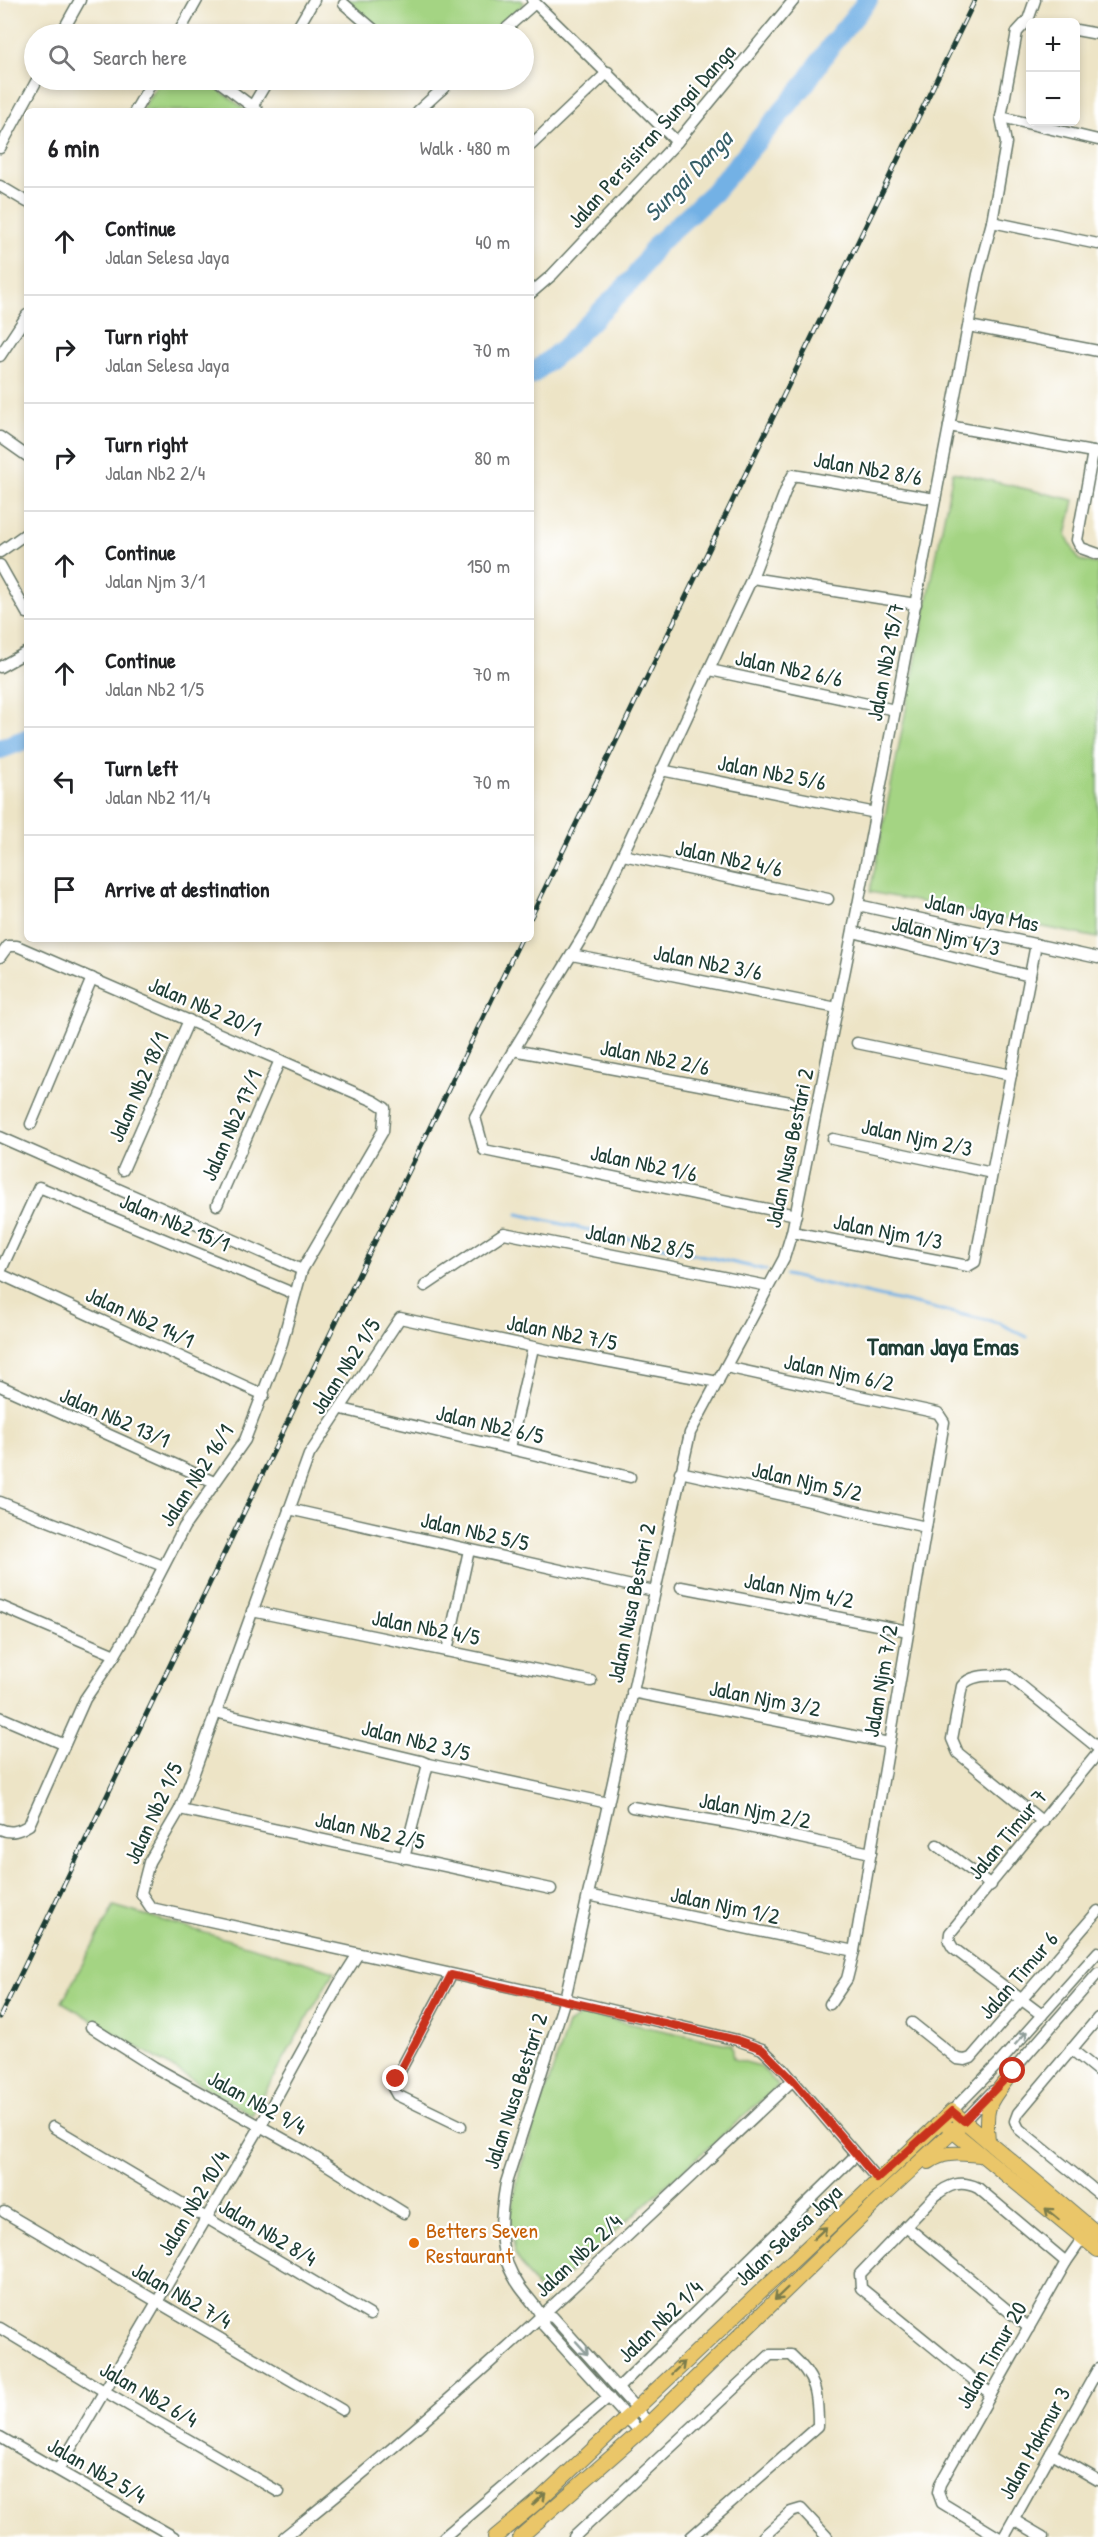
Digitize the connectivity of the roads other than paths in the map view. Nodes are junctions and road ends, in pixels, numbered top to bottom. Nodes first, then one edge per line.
1 (80, 0) edge
2 (197, 0) edge
3 (314, 0) edge
4 (794, 0) edge
5 (1035, 0) edge
6 (534, 1) edge
7 (344, 4) dead end
8 (1029, 18) edge
9 (1026, 22) edge
10 (67, 24) edge
11 (184, 24) edge
12 (300, 24) edge
13 (367, 24) edge
14 (511, 24) edge
15 (1080, 31) edge
16 (1098, 34) edge
17 (608, 72) junction
18 (32, 90) edge
19 (147, 90) edge
20 (230, 90) edge
21 (264, 90) edge
22 (441, 90) edge
23 (137, 108) edge
24 (254, 108) edge
25 (255, 108) edge
26 (421, 108) edge
27 (1000, 117) junction
28 (1098, 140) edge
29 (534, 142) edge
30 (677, 142) junction
31 (0, 148) edge
32 (0, 186) edge
33 (24, 200) edge
34 (992, 222) junction
35 (1098, 244) edge
36 (534, 290) edge
37 (24, 323) edge
38 (969, 326) junction
39 (1098, 351) edge
40 (0, 356) edge
41 (949, 426) junction
42 (0, 437) edge
43 (1096, 453) edge
44 (24, 454) edge
45 (935, 499) junction
46 (24, 535) edge
47 (0, 552) edge
48 (1098, 554) edge
49 (0, 566) edge
50 (752, 578) junction
51 (916, 604) junction
52 (24, 608) edge
53 (24, 654) edge
54 (0, 667) edge
55 (710, 670) junction
56 (895, 710) junction
57 (661, 770) junction
58 (876, 813) junction
59 (622, 855) junction
60 (828, 899) dead end
61 (858, 905) junction
62 (853, 932) junction
63 (1036, 944) junction
64 (572, 955) junction
65 (1, 956) edge
66 (1098, 958) edge
67 (1030, 976) junction
68 (92, 978) junction
69 (837, 1008) junction
70 (189, 1020) junction
71 (857, 1043) dead end
72 (513, 1050) junction
73 (280, 1060) junction
74 (1011, 1075) junction
75 (790, 1102) dead end
76 (386, 1119) joint
77 (31, 1124) dead end
78 (0, 1137) edge
79 (833, 1139) dead end
80 (123, 1170) dead end
81 (992, 1173) junction
82 (217, 1205) dead end
83 (795, 1215) junction
84 (792, 1232) junction
85 (303, 1270) junction
86 (0, 1273) edge
87 (425, 1286) dead end
88 (768, 1286) junction
89 (295, 1294) junction
90 (400, 1318) joint
91 (533, 1347) junction
92 (726, 1367) junction
93 (718, 1382) junction
94 (0, 1386) edge
95 (264, 1395) junction
96 (342, 1409) junction
97 (943, 1417) joint
98 (510, 1448) junction
99 (680, 1472) junction
100 (630, 1477) dead end
101 (214, 1482) junction
102 (0, 1502) edge
103 (289, 1509) junction
104 (926, 1527) junction
105 (469, 1550) junction
106 (163, 1566) junction
107 (681, 1587) dead end
108 (654, 1591) junction
109 (0, 1606) edge
110 (252, 1611) junction
111 (908, 1631) junction
112 (447, 1651) junction
113 (115, 1655) junction
114 (591, 1681) dead end
115 (632, 1692) junction
116 (215, 1712) junction
117 (0, 1717) edge
118 (889, 1743) junction
119 (63, 1744) junction
120 (1098, 1748) edge
121 (1098, 1753) edge
122 (428, 1764) junction
123 (608, 1803) junction
124 (632, 1807) dead end
125 (180, 1809) junction
126 (1043, 1822) junction
127 (4, 1831) edge
128 (937, 1845) dead end
129 (871, 1853) junction
130 (404, 1857) junction
131 (991, 1885) junction
132 (551, 1889) dead end
133 (588, 1895) junction
134 (1098, 1911) edge
135 (854, 1951) junction
136 (1098, 1952) edge
137 (358, 1954) junction
138 (1098, 1973) edge
139 (451, 1975) junction
140 (565, 1999) junction
141 (1022, 2001) junction
142 (830, 2004) dead end
143 (1042, 2015) junction
144 (1098, 2018) edge
145 (912, 2023) dead end
146 (91, 2027) dead end
147 (1071, 2049) junction
148 (1013, 2071) junction
149 (1098, 2071) edge
150 (793, 2080) junction
151 (952, 2111) junction
152 (941, 2121) junction
153 (964, 2121) junction
154 (461, 2126) dead end
155 (53, 2127) dead end
156 (260, 2127) junction
157 (954, 2132) junction
158 (988, 2141) junction
159 (856, 2155) junction
160 (981, 2155) junction
161 (877, 2179) junction
162 (1098, 2193) edge
163 (884, 2195) junction
164 (4, 2212) dead end
165 (404, 2214) dead end
166 (206, 2218) junction
167 (906, 2226) junction
168 (1098, 2234) edge
169 (1082, 2239) junction
170 (1098, 2250) edge
171 (1066, 2262) junction
172 (156, 2303) junction
173 (370, 2315) dead end
174 (542, 2315) junction
175 (0, 2328) edge
176 (1029, 2328) junction
177 (1098, 2369) edge
178 (1095, 2381) edge
179 (618, 2388) junction
180 (104, 2391) junction
181 (991, 2394) junction
182 (609, 2397) junction
183 (342, 2410) dead end
184 (631, 2412) junction
185 (645, 2427) junction
186 (0, 2437) edge
187 (1051, 2453) junction
188 (58, 2470) junction
189 (1098, 2480) edge
190 (279, 2492) dead end
191 (1014, 2520) junction
192 (174, 2537) edge
193 (284, 2537) edge
194 (444, 2537) edge
195 (495, 2537) edge
196 (520, 2537) edge
197 (574, 2537) edge
198 (691, 2537) edge
199 (763, 2537) edge
200 (827, 2537) edge
201 (998, 2537) edge
202 (1004, 2537) edge
203 (1043, 2537) edge

1 - 10 street
2 - 11 street
3 - 12 street
4 - 30 street, Jalan Persisiran Sungai Danga
5 - 8 street
6 - 14 street
6 - 17 street
7 - 13 street
9 - 27 street
15 - 16 street
17 - 29 street
17 - 30 street
18 - 31 street
19 - 23 street
20 - 24 street
21 - 25 street
22 - 26 street
27 - 28 street
27 - 34 street, Jalan Nb2 15/7
30 - 36 street, Jalan Persisiran Sungai Danga
32 - 33 street
34 - 35 street
34 - 38 street, Jalan Nb2 15/7
37 - 40 street
38 - 39 street
38 - 41 street, Jalan Nb2 15/7
41 - 43 street
41 - 45 street, Jalan Nb2 15/7
42 - 44 street
43 - 48 street
45 - 50 street, Jalan Nb2 8/6
45 - 51 street, Jalan Nb2 15/7
46 - 47 street
49 - 52 street
50 - 51 street
50 - 55 street
51 - 56 street, Jalan Nb2 15/7
53 - 54 street
55 - 56 street, Jalan Nb2 6/6
55 - 57 street
56 - 58 street, Jalan Nb2 15/7
57 - 58 street, Jalan Nb2 5/6
57 - 59 street
58 - 61 street, Jalan Nb2 15/7
59 - 60 street, Jalan Nb2 4/6
59 - 64 street
61 - 62 street, Jalan Nusa Bestari 2
61 - 63 street, Jalan Jaya Mas
62 - 67 street, Jalan Njm 4/3
62 - 69 street, Jalan Nusa Bestari 2
63 - 66 street, Jalan Jaya Mas
63 - 67 street
64 - 69 street, Jalan Nb2 3/6
64 - 72 street
65 - 68 street, Jalan Nb2 20/1
67 - 74 street
68 - 70 street, Jalan Nb2 20/1
68 - 77 street
69 - 83 street, Jalan Nusa Bestari 2
70 - 73 street, Jalan Nb2 20/1
70 - 80 street, Jalan Nb2 18/1
71 - 74 street
72 - 75 street, Jalan Nb2 2/6
72 - 83 street, Jalan Nb2 1/6
73 - 76 street, Jalan Nb2 20/1
73 - 82 street, Jalan Nb2 17/1
74 - 81 street
76 - 85 street, Jalan Nb2 16/1
78 - 85 street
79 - 81 street, Jalan Njm 2/3
81 - 84 street, Jalan Njm 1/3
83 - 84 street, Jalan Nusa Bestari 2
84 - 88 street, Jalan Nusa Bestari 2
85 - 89 street, Jalan Nb2 16/1
86 - 89 street, Jalan Nb2 15/1
86 - 95 street, Jalan Nb2 14/1
87 - 88 street, Jalan Nb2 8/5
88 - 92 street, Jalan Nusa Bestari 2
89 - 95 street, Jalan Nb2 16/1
90 - 91 street, Jalan Nb2 7/5
90 - 96 street, Jalan Nb2 1/5
91 - 93 street, Jalan Nb2 7/5
91 - 98 street
92 - 93 street, Jalan Nusa Bestari 2
92 - 97 street, Jalan Njm 6/2
93 - 99 street, Jalan Nusa Bestari 2
94 - 101 street, Jalan Nb2 13/1
95 - 101 street, Jalan Nb2 16/1
96 - 98 street, Jalan Nb2 6/5
96 - 103 street, Jalan Nb2 1/5
97 - 104 street, Jalan Njm 7/2
98 - 100 street, Jalan Nb2 6/5
99 - 104 street, Jalan Njm 5/2
99 - 108 street, Jalan Nusa Bestari 2
101 - 106 street, Jalan Nb2 16/1
102 - 106 street
103 - 105 street, Jalan Nb2 5/5
103 - 110 street, Jalan Nb2 1/5
104 - 111 street, Jalan Njm 7/2
105 - 108 street, Jalan Nb2 5/5
105 - 112 street
106 - 113 street, Jalan Nb2 16/1
107 - 111 street, Jalan Njm 4/2
108 - 115 street, Jalan Nusa Bestari 2
109 - 113 street
110 - 112 street, Jalan Nb2 4/5
110 - 116 street, Jalan Nb2 1/5
111 - 118 street, Jalan Njm 7/2
112 - 114 street, Jalan Nb2 4/5
113 - 119 street, Jalan Nb2 16/1
115 - 118 street, Jalan Njm 3/2
115 - 123 street, Jalan Nusa Bestari 2
116 - 122 street, Jalan Nb2 3/5
116 - 125 street, Jalan Nb2 1/5
117 - 119 street
118 - 129 street, Jalan Njm 7/2
119 - 127 street, Jalan Nb2 16/1
120 - 126 street
121 - 126 street, Jalan Timur 7
122 - 123 street, Jalan Nb2 3/5
122 - 130 street
123 - 133 street, Jalan Nusa Bestari 2
124 - 129 street, Jalan Njm 2/2
125 - 130 street, Jalan Nb2 2/5
125 - 137 street, Jalan Nb2 1/5
126 - 131 street, Jalan Timur 7
128 - 131 street
129 - 135 street, Jalan Njm 7/2
130 - 132 street, Jalan Nb2 2/5
131 - 141 street, Jalan Timur 7
133 - 135 street, Jalan Njm 1/2
133 - 140 street, Jalan Nusa Bestari 2
134 - 141 street, Jalan Timur 6
135 - 142 street, Jalan Njm 7/2
136 - 143 street, Jalan Selesa Jaya
137 - 139 street, Jalan Nb2 1/5
137 - 156 street, Jalan Nb2 10/4
138 - 148 street, Jalan Selesa Jaya
139 - 140 street, Jalan Nb2 1/5
139 - 154 street
140 - 150 street, Jalan Nb2 1/5
140 - 174 street, Jalan Nusa Bestari 2
141 - 143 street
141 - 145 street, Jalan Timur 6
151 -> 143 street, Jalan Selesa Jaya
144 - 147 street
146 - 156 street, Jalan Nb2 9/4
147 - 149 street
147 - 162 street
148 - 153 street, Jalan Selesa Jaya
148 - 158 main road
150 - 159 street
150 - 174 street, Jalan Nb2 2/4
151 - 152 main road, Jalan Selesa Jaya
151 - 153 main road
152 - 157 main road
152 - 161 main road, Jalan Selesa Jaya
153 - 157 main road, Jalan Selesa Jaya
153 - 158 main road
155 - 166 street, Jalan Nb2 8/4
156 - 165 street, Jalan Nb2 9/4
156 - 166 street, Jalan Nb2 10/4
157 - 160 main road
157 - 163 main road, Jalan Selesa Jaya
158 - 168 main road
159 - 161 street
159 - 179 street, Jalan Nb2 1/4
160 - 163 main road
169 -> 160 main road
184 -> 161 main road, Jalan Selesa Jaya
163 -> 185 main road, Jalan Selesa Jaya
164 - 172 street, Jalan Nb2 7/4
166 - 172 street, Jalan Nb2 10/4
166 - 173 street, Jalan Nb2 8/4
167 - 171 street
167 - 176 street
167 - 181 street
169 - 170 main road
169 - 171 street, Jalan Timur 20
171 - 176 street, Jalan Timur 20
172 - 180 street, Jalan Nb2 10/4
172 - 183 street, Jalan Nb2 7/4
174 -> 179 street, Jalan Nusa Bestari 2
174 - 182 street, Jalan Nusa Bestari 2
174 - 193 street, Jalan Nb2 2/4
175 - 180 street, Jalan Nb2 6/4
176 - 181 street, Jalan Timur 20
177 - 178 street, Jalan Makmur 3
178 - 187 street, Jalan Makmur 3
179 - 184 street, Jalan Nusa Bestari 2
180 - 188 street, Jalan Nb2 10/4
180 - 190 street, Jalan Nb2 6/4
181 - 201 street, Jalan Timur 20
182 - 184 street, Jalan Nusa Bestari 2
182 - 194 street
184 - 185 street, Jalan Nusa Bestari 2
195 -> 184 main road, Jalan Selesa Jaya
185 - 196 main road, Jalan Selesa Jaya
186 - 188 street, Jalan Nb2 5/4
187 - 189 street
187 - 191 street, Jalan Makmur 3
188 - 192 street, Jalan Nb2 5/4
191 - 202 street, Jalan Makmur 3
191 - 203 street
197 - 198 street
199 - 200 street

